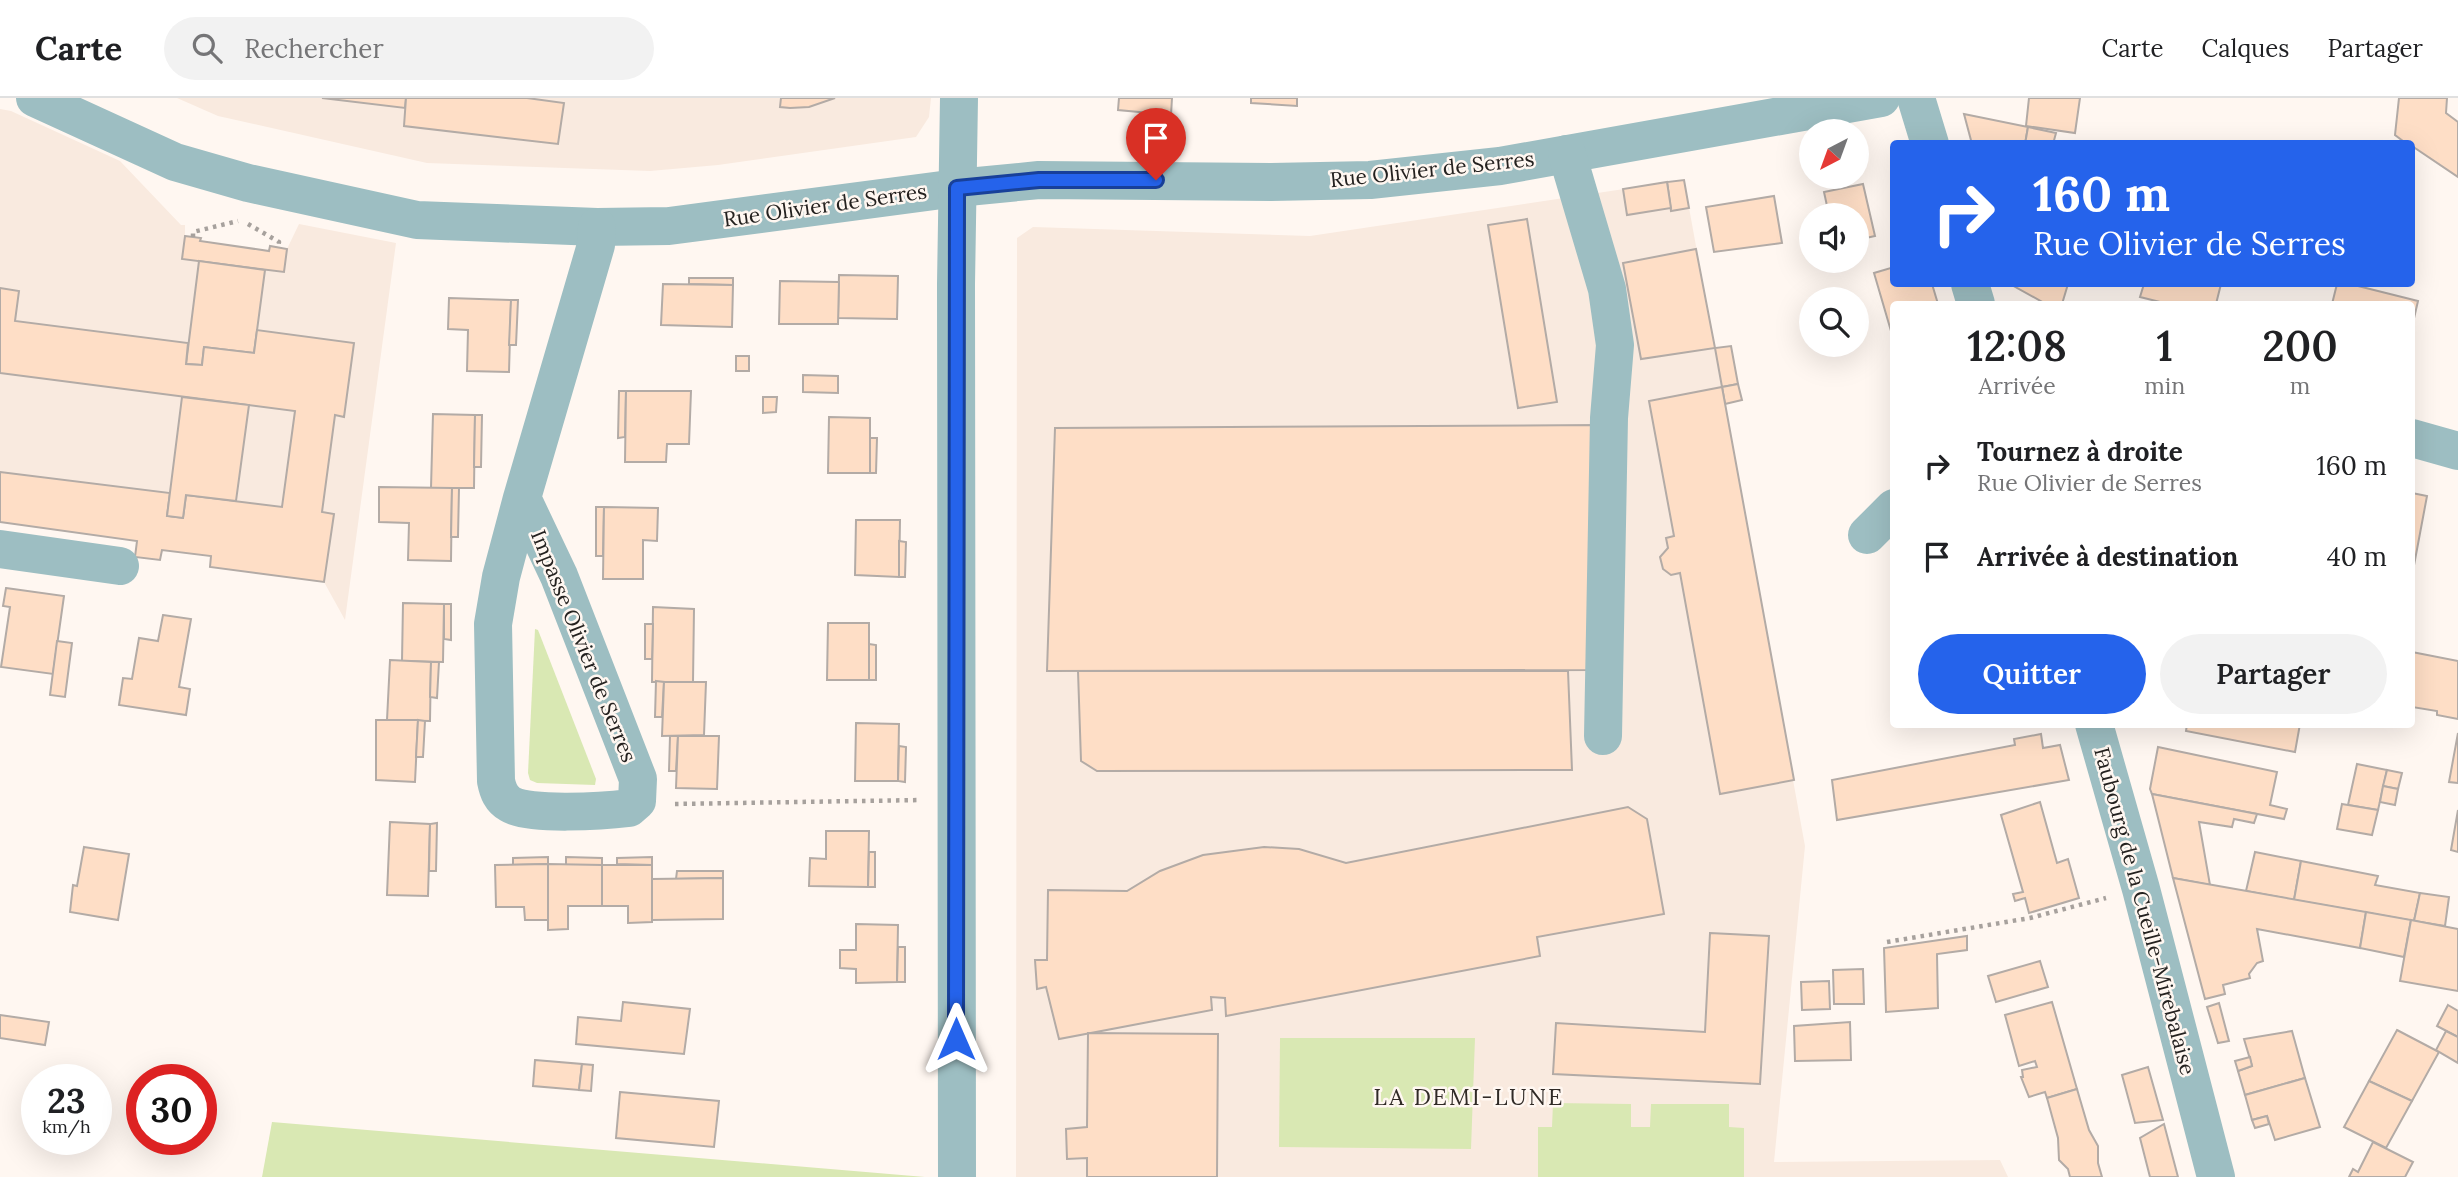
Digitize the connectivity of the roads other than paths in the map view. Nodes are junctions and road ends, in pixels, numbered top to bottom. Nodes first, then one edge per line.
1 (35, 98) edge
2 (959, 98) edge
3 (1881, 98) edge
4 (1916, 98) edge
5 (1929, 140) edge
6 (1567, 154) junction
7 (957, 188) junction
8 (597, 227) junction
9 (2415, 439) edge
10 (2458, 451) edge
11 (522, 498) junction
12 (1890, 512) edge
13 (1867, 535) dead end
14 (0, 549) edge
15 (120, 566) dead end
16 (2095, 728) edge
17 (1603, 736) dead end
18 (957, 1177) edge
19 (2216, 1177) edge

1 - 8 street, Rue Olivier de Serres
2 - 7 street
3 - 6 street, Rue Olivier de Serres
4 - 5 street
6 - 7 street, Rue Olivier de Serres
6 - 17 street
7 - 8 street, Rue Olivier de Serres
7 - 18 street
8 - 11 street, Impasse Olivier de Serres
9 - 10 street
11 - 11 street, Impasse Olivier de Serres
12 - 13 street
14 - 15 street
16 - 19 street, Faubourg de la Cueille-Mirebalaise

